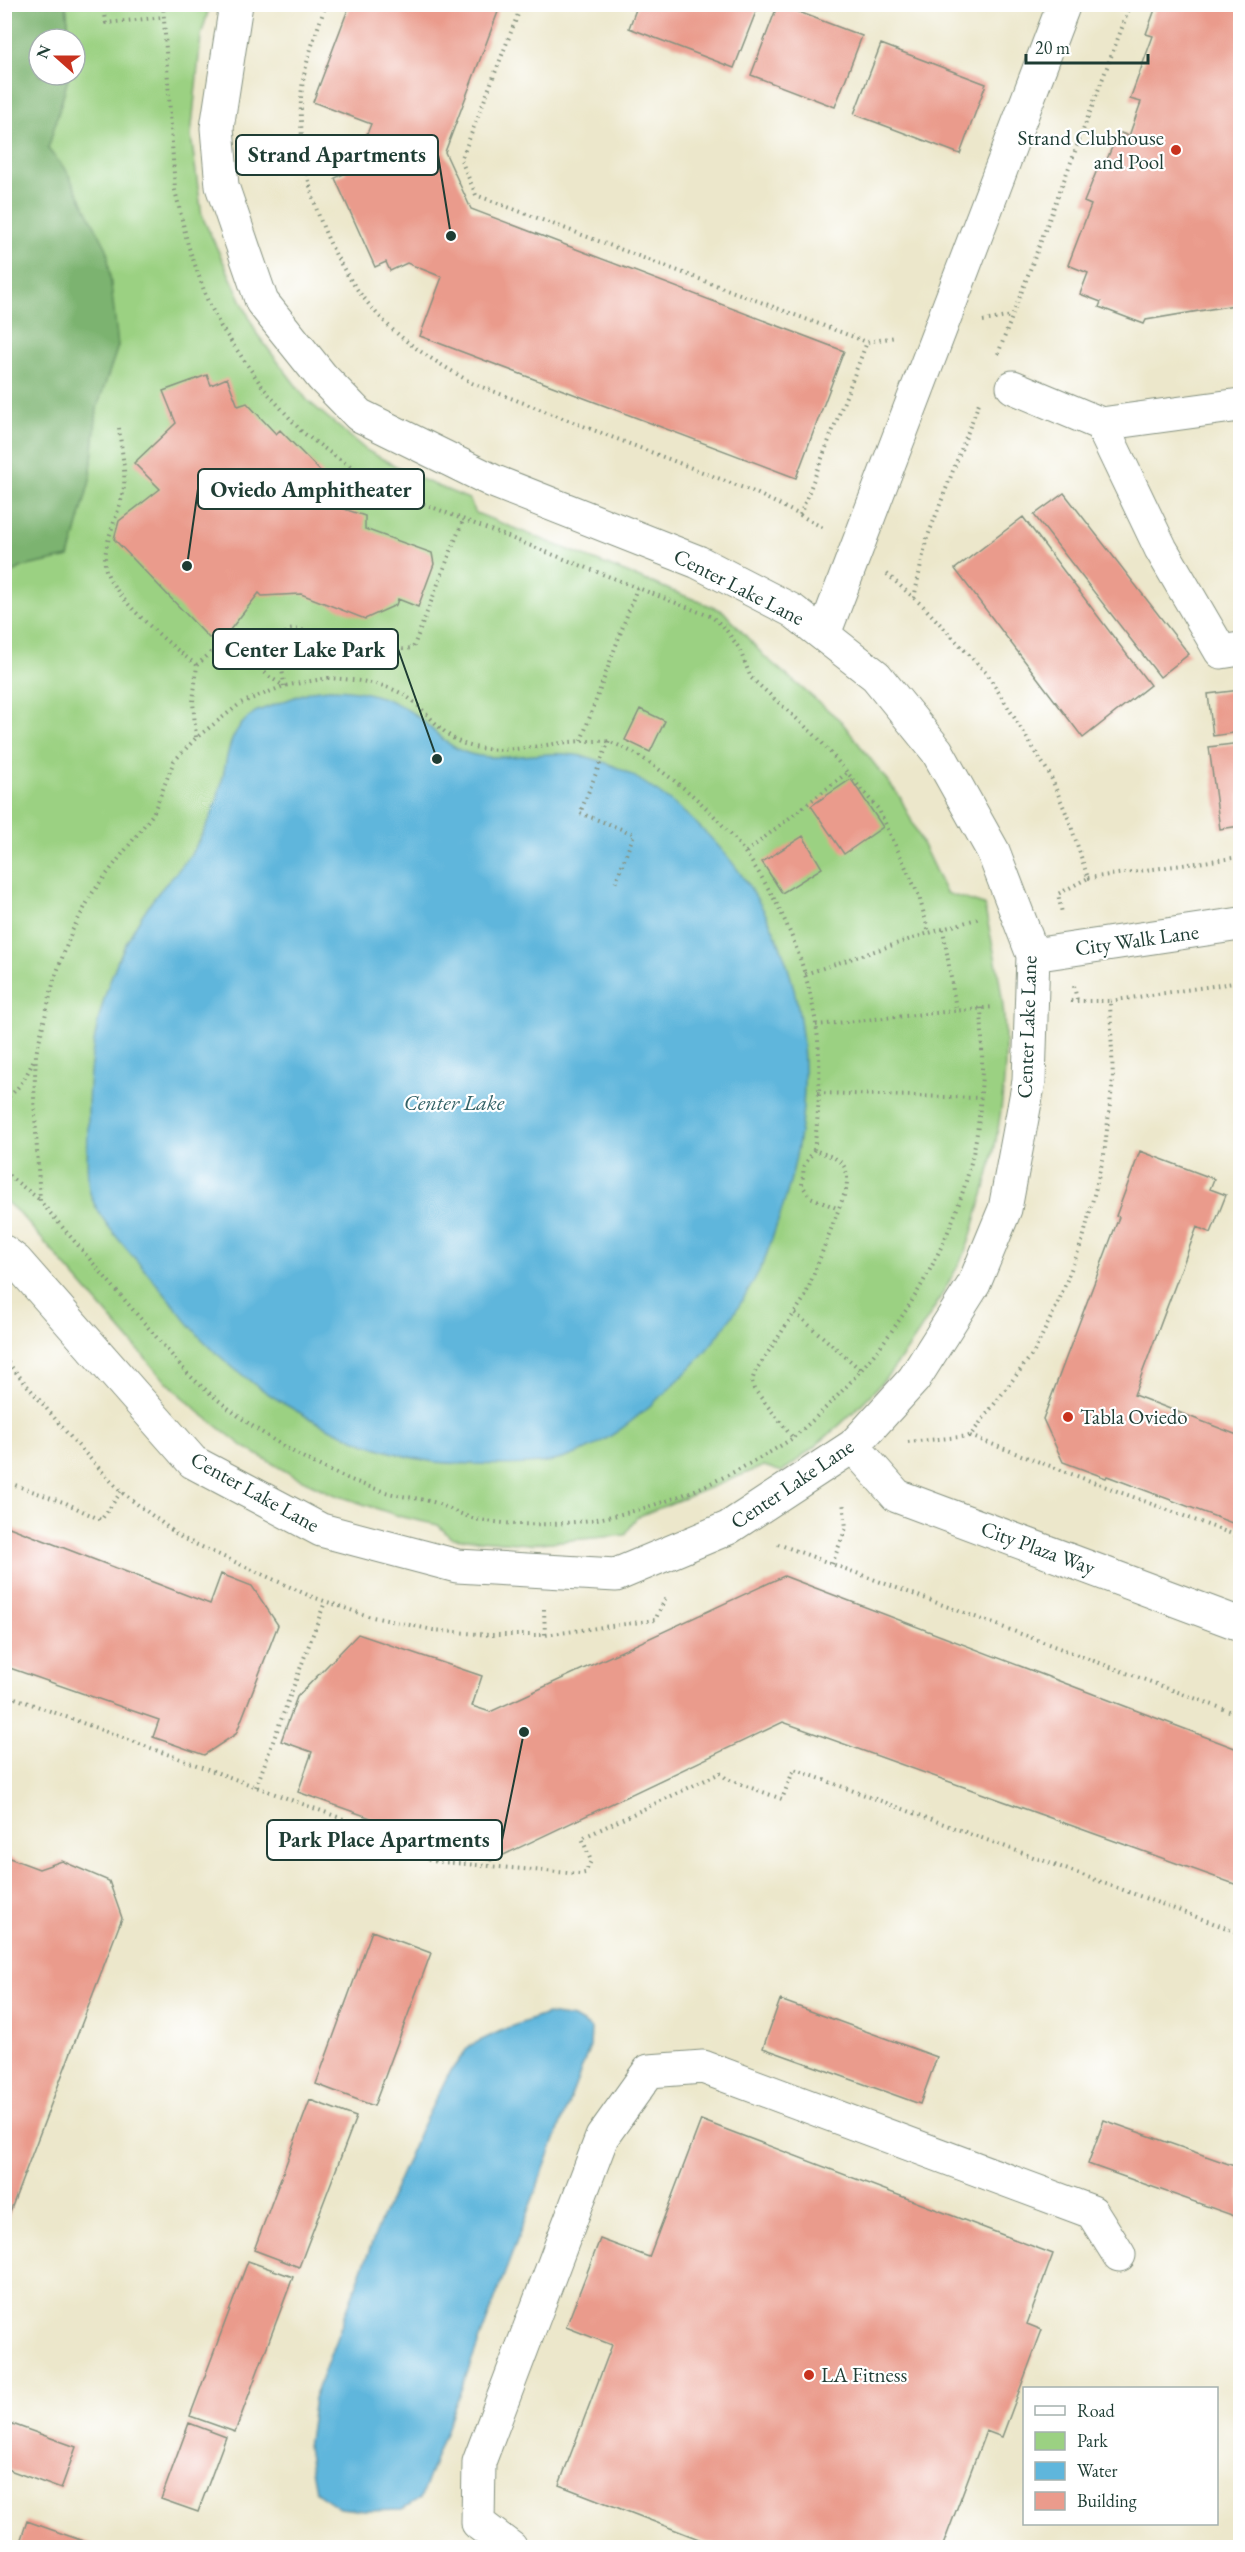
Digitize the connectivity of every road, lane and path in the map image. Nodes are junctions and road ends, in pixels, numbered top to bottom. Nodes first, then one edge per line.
1 (105, 4) edge
2 (236, 4) edge
3 (326, 4) edge
4 (522, 4) edge
5 (1064, 4) edge
6 (1131, 4) edge
7 (164, 17) dead end
8 (1012, 316) junction
9 (940, 328) junction
10 (867, 342) junction
11 (996, 359) dead end
12 (1013, 387) dead end
13 (979, 402) dead end
14 (1240, 405) edge
15 (1101, 424) junction
16 (120, 428) dead end
17 (800, 515) junction
18 (463, 520) dead end
19 (856, 551) junction
20 (637, 588) dead end
21 (914, 598) junction
22 (824, 634) junction
23 (1240, 649) edge
24 (197, 665) junction
25 (284, 686) junction
26 (196, 738) junction
27 (581, 741) junction
28 (609, 741) junction
29 (848, 772) dead end
30 (746, 852) junction
31 (1240, 857) edge
32 (1088, 878) junction
33 (614, 886) dead end
34 (1240, 924) edge
35 (943, 929) dead end
36 (929, 933) dead end
37 (1068, 950) junction
38 (1033, 955) junction
39 (805, 974) junction
40 (1240, 982) edge
41 (1110, 1001) junction
42 (957, 1009) junction
43 (816, 1024) junction
44 (36, 1054) junction
45 (818, 1093) junction
46 (980, 1098) junction
47 (4, 1100) edge
48 (814, 1150) junction
49 (4, 1172) edge
50 (40, 1200) junction
51 (839, 1209) junction
52 (4, 1251) edge
53 (795, 1313) junction
54 (862, 1371) junction
55 (970, 1436) junction
56 (793, 1438) junction
57 (909, 1442) dead end
58 (853, 1446) junction
59 (4, 1481) edge
60 (121, 1492) dead end
61 (843, 1501) dead end
62 (1240, 1537) edge
63 (770, 1547) dead end
64 (832, 1564) junction
65 (677, 1591) dead end
66 (325, 1602) dead end
67 (1240, 1624) edge
68 (581, 1632) dead end
69 (4, 1694) edge
70 (1240, 1715) edge
71 (256, 1787) junction
72 (1240, 1933) edge
73 (1119, 2255) dead end
74 (511, 2547) edge

1 - 7 path
2 - 22 street, Center Lake Lane
3 - 17 path
4 - 10 path
5 - 9 street
6 - 8 path
8 - 9 path
8 - 11 path
9 - 10 path
9 - 19 street
10 - 17 path
12 - 15 street
13 - 21 path
14 - 15 street
15 - 23 street
16 - 24 path
17 - 19 path
18 - 25 path
19 - 21 path
19 - 22 street
20 - 27 path
21 - 32 path
22 - 38 street, Center Lake Lane
24 - 25 path
24 - 26 path
25 - 26 path
25 - 27 path
26 - 44 path
27 - 28 path
28 - 30 path
28 - 33 path
29 - 30 path
30 - 39 path
31 - 32 path
32 - 37 path
34 - 37 street, City Walk Lane
35 - 42 path
36 - 39 path
37 - 38 street, City Walk Lane
37 - 41 path
38 - 58 street, Center Lake Lane
39 - 43 path
40 - 41 path
41 - 55 path
42 - 43 path
42 - 46 path
43 - 45 path
44 - 47 path
44 - 50 path
45 - 46 path
45 - 48 path
46 - 54 path
48 - 51 path
48 - 51 path
49 - 50 path
50 - 56 path
51 - 53 path
52 - 58 street, Center Lake Lane
53 - 54 path
53 - 56 path
54 - 56 path
55 - 57 path
55 - 62 path
58 - 67 street, City Plaza Way
59 - 60 path
61 - 64 path
63 - 64 path
64 - 70 path
65 - 68 path
66 - 71 path
69 - 71 path
71 - 72 path
73 - 74 street

